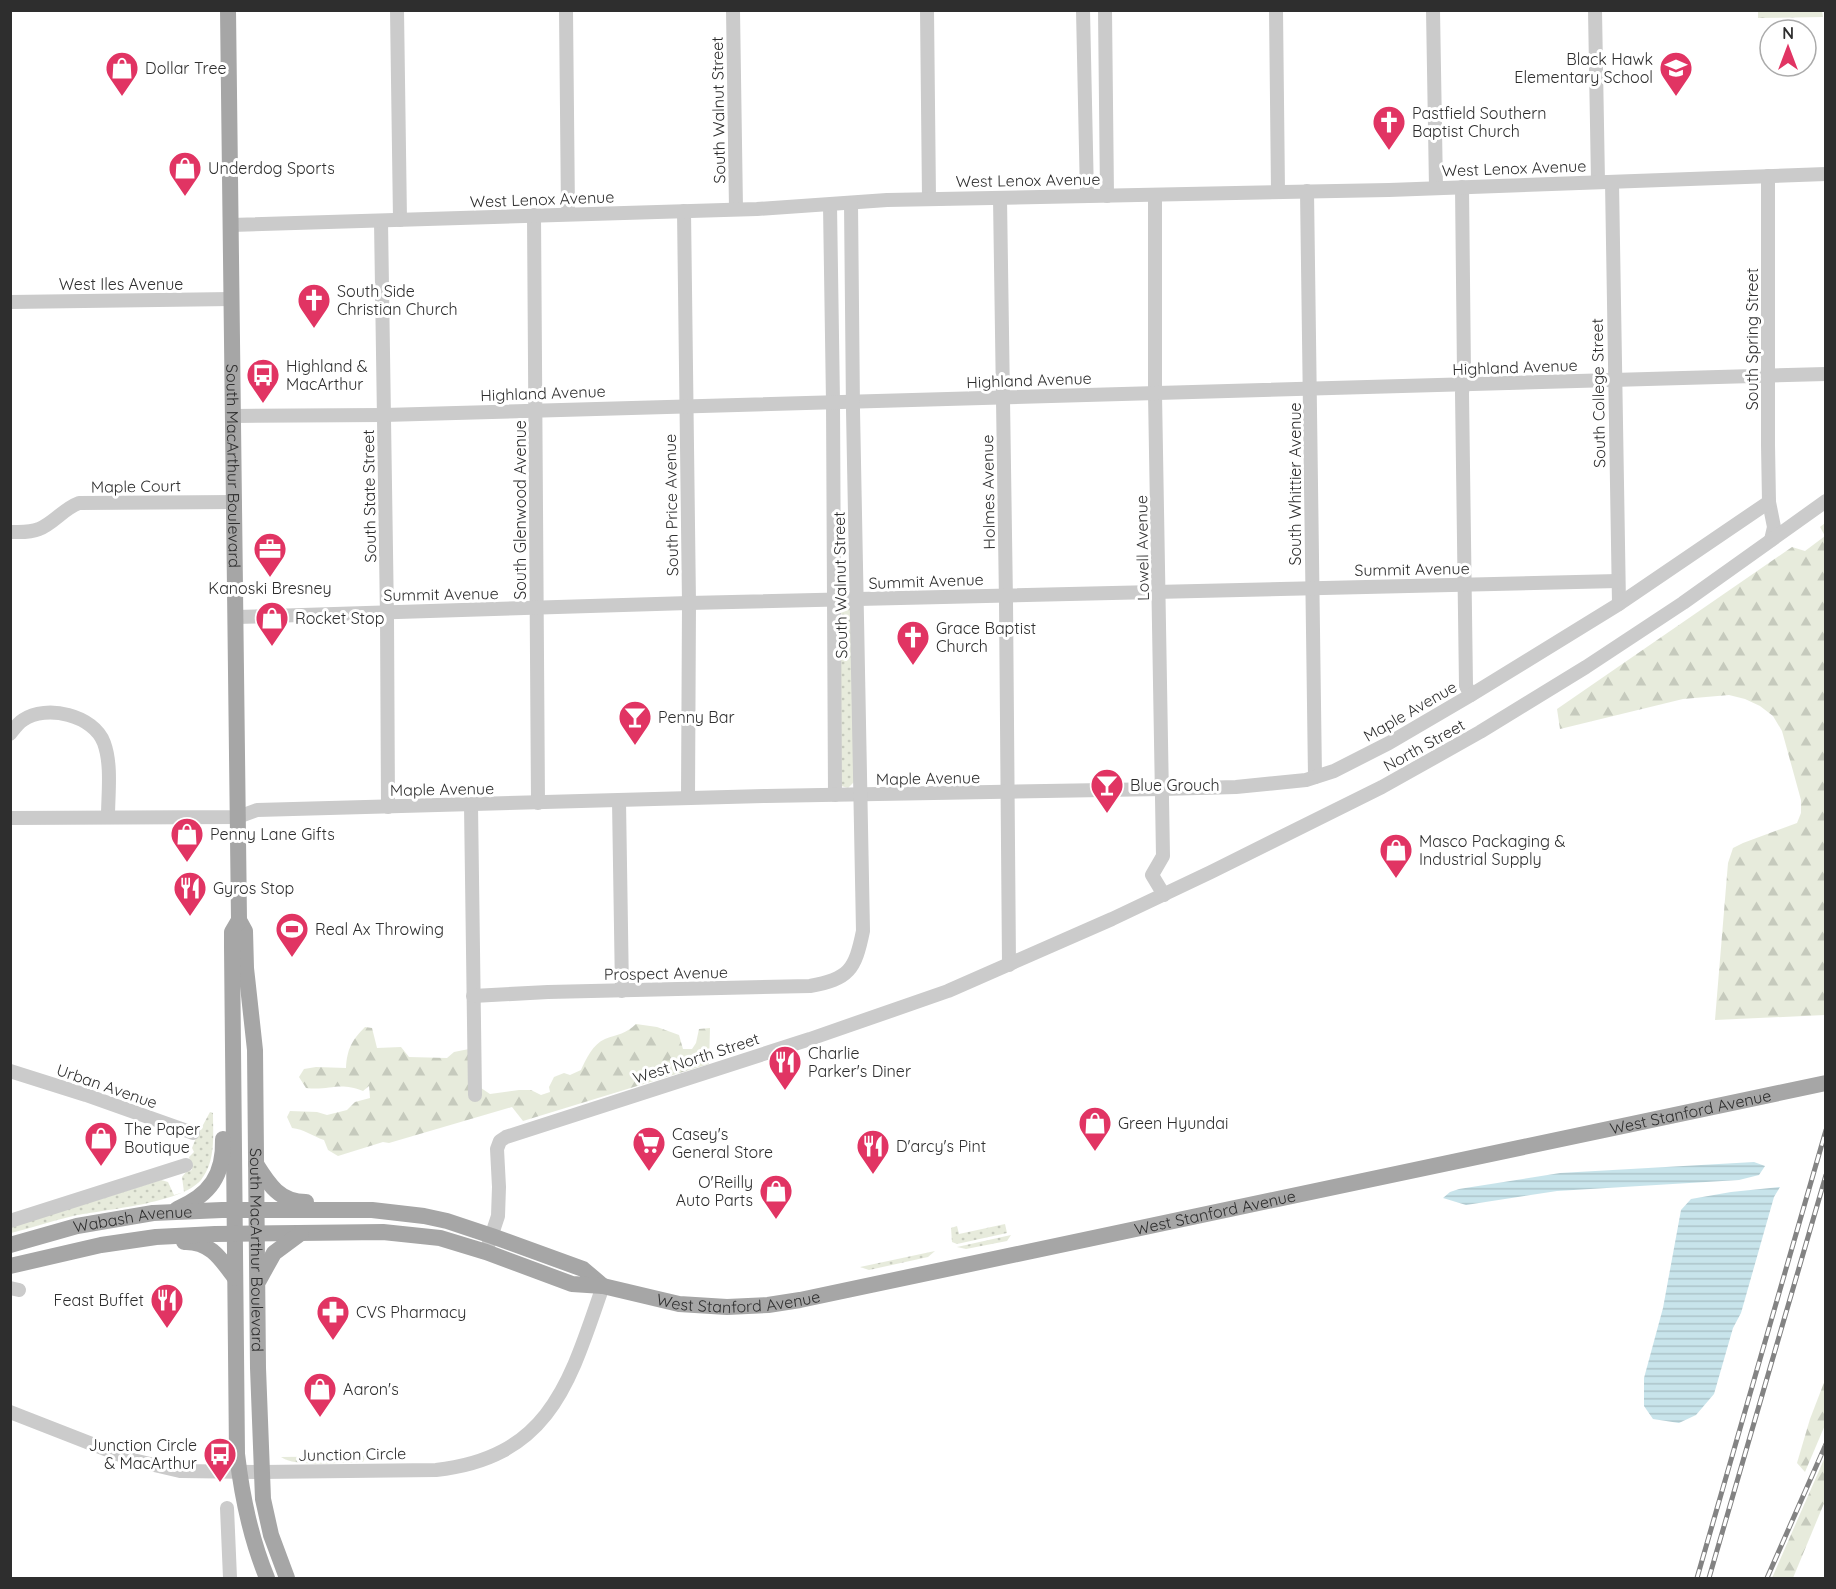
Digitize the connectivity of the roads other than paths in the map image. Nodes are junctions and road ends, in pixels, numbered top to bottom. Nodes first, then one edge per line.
1 (228, 10) edge
2 (397, 10) edge
3 (566, 10) edge
4 (733, 10) edge
5 (927, 10) edge
6 (1083, 10) edge
7 (1105, 10) edge
8 (1276, 10) edge
9 (1433, 10) edge
10 (1595, 10) edge
11 (1826, 174) edge
12 (1768, 176) junction
13 (1598, 182) junction
14 (1612, 182) junction
15 (1462, 187) junction
16 (1436, 188) junction
17 (1307, 191) junction
18 (1278, 192) junction
19 (929, 194) junction
20 (1155, 195) junction
21 (1087, 196) junction
22 (1107, 196) junction
23 (1000, 198) junction
24 (851, 203) junction
25 (830, 205) junction
26 (736, 209) junction
27 (684, 211) junction
28 (568, 214) junction
29 (534, 215) junction
30 (400, 220) junction
31 (381, 221) junction
32 (231, 225) junction
33 (232, 299) junction
34 (10, 302) edge
35 (1826, 374) edge
36 (1768, 375) junction
37 (1614, 380) junction
38 (1463, 385) junction
39 (1311, 390) junction
40 (1155, 393) junction
41 (1003, 397) junction
42 (853, 401) junction
43 (833, 402) junction
44 (687, 406) junction
45 (536, 410) junction
46 (384, 415) junction
47 (233, 416) junction
48 (1826, 501) edge
49 (235, 502) junction
50 (1769, 502) junction
51 (1792, 525) junction
52 (10, 532) edge
53 (1771, 540) junction
54 (1618, 581) junction
55 (1464, 584) junction
56 (1312, 588) junction
57 (1159, 591) junction
58 (1006, 595) junction
59 (835, 600) junction
60 (857, 600) junction
61 (689, 603) junction
62 (1619, 604) junction
63 (537, 608) junction
64 (387, 611) junction
65 (236, 617) junction
66 (1471, 695) junction
67 (10, 734) edge
68 (1315, 777) junction
69 (1162, 789) junction
70 (1008, 793) junction
71 (835, 795) junction
72 (860, 795) junction
73 (688, 798) junction
74 (619, 801) junction
75 (538, 803) junction
76 (471, 805) junction
77 (388, 807) junction
78 (108, 817) junction
79 (238, 817) junction
80 (10, 818) edge
81 (1164, 895) junction
82 (238, 920) junction
83 (853, 965) joint
84 (1009, 965) junction
85 (622, 991) junction
86 (473, 996) junction
87 (233, 1062) junction
88 (10, 1071) edge
89 (1826, 1083) edge
90 (475, 1095) dead end
91 (193, 1133) dead end
92 (256, 1164) junction
93 (186, 1165) dead end
94 (365, 1209) junction
95 (234, 1210) junction
96 (257, 1210) junction
97 (157, 1213) junction
98 (10, 1221) edge
99 (234, 1233) junction
100 (257, 1233) junction
101 (302, 1233) junction
102 (492, 1236) junction
103 (10, 1245) edge
104 (77, 1250) junction
105 (486, 1252) junction
106 (10, 1266) edge
107 (235, 1278) junction
108 (258, 1283) junction
109 (603, 1286) junction
110 (10, 1412) edge
111 (239, 1472) junction
112 (261, 1472) junction
113 (227, 1508) dead end
114 (230, 1578) edge
115 (267, 1578) edge
116 (287, 1578) edge

1 - 32 main road, South MacArthur Boulevard
2 - 30 street
3 - 28 street
4 - 26 street, South Walnut Street
5 - 19 street
6 - 21 street
7 - 22 street
8 - 18 street
9 - 16 street
10 - 13 street
11 - 12 street, West Lenox Avenue
12 - 14 street, West Lenox Avenue
12 - 36 street, South Spring Street
13 - 14 street, West Lenox Avenue
13 - 15 street, West Lenox Avenue
14 - 37 street, South College Street
15 - 16 street, West Lenox Avenue
15 - 38 street
16 - 17 street, West Lenox Avenue
17 - 18 street, West Lenox Avenue
17 - 39 street, South Whittier Avenue
18 - 20 street, West Lenox Avenue
19 - 23 street, West Lenox Avenue
19 - 24 street, West Lenox Avenue
20 - 22 street, West Lenox Avenue
20 - 40 street, Lowell Avenue
21 - 22 street, West Lenox Avenue
21 - 23 street, West Lenox Avenue
23 - 41 street, Holmes Avenue
24 - 25 street, West Lenox Avenue
24 - 42 street, South Walnut Street
25 - 26 street, West Lenox Avenue
25 - 43 street, South Walnut Street
26 - 27 street, West Lenox Avenue
27 - 28 street, West Lenox Avenue
27 - 44 street, South Price Avenue
28 - 29 street, West Lenox Avenue
29 - 30 street, West Lenox Avenue
29 - 45 street, South Glenwood Avenue
30 - 31 street, West Lenox Avenue
31 - 32 street, West Lenox Avenue
31 - 46 street, South State Street
32 - 33 main road, South MacArthur Boulevard
33 - 34 street, West Iles Avenue
33 - 47 main road, South MacArthur Boulevard
35 - 36 street, Highland Avenue
36 - 37 street, Highland Avenue
36 - 50 street, South Spring Street
37 - 38 street, Highland Avenue
37 - 54 street, South College Street
38 - 39 street, Highland Avenue
38 - 55 street
39 - 40 street, Highland Avenue
39 - 56 street, South Whittier Avenue
40 - 41 street, Highland Avenue
40 - 57 street, Lowell Avenue
41 - 42 street, Highland Avenue
41 - 58 street, Holmes Avenue
42 - 43 street, Highland Avenue
42 - 60 street, South Walnut Street
43 - 44 street, Highland Avenue
43 - 59 street, South Walnut Street
44 - 45 street, Highland Avenue
44 - 61 street, South Price Avenue
45 - 46 street, Highland Avenue
45 - 63 street, South Glenwood Avenue
46 - 47 street, Highland Avenue
46 - 64 street, South State Street
47 - 49 main road, South MacArthur Boulevard
48 - 51 street, North Street
49 - 52 street, Maple Court
49 - 65 main road, South MacArthur Boulevard
50 - 51 street
50 - 53 street, South Spring Street
50 - 62 street, Maple Avenue
51 - 53 street, North Street
53 - 81 street, North Street
54 - 55 street, Summit Avenue
54 - 62 street, South College Street
55 - 56 street, Summit Avenue
55 - 66 street
56 - 57 street, Summit Avenue
56 - 68 street, South Whittier Avenue
57 - 58 street, Summit Avenue
57 - 69 street, Lowell Avenue
58 - 60 street, Summit Avenue
58 - 70 street, Holmes Avenue
59 - 60 street, Summit Avenue
59 - 61 street, Summit Avenue
59 - 71 street, South Walnut Street
60 - 72 street, South Walnut Street
61 - 63 street, Summit Avenue
61 - 73 street, South Price Avenue
62 - 66 street, Maple Avenue
63 - 64 street, Summit Avenue
63 - 75 street, South Glenwood Avenue
64 - 65 street, Summit Avenue
64 - 77 street, South State Street
65 - 79 main road, South MacArthur Boulevard
66 - 68 street, Maple Avenue
67 - 78 street
68 - 69 street, Maple Avenue
69 - 70 street, Maple Avenue
69 - 81 street, Lowell Avenue
70 - 72 street, Maple Avenue
70 - 84 street, Holmes Avenue
71 - 72 street, Maple Avenue
71 - 73 street, Maple Avenue
72 - 83 street, South Walnut Street
73 - 74 street, Maple Avenue
74 - 75 street, Maple Avenue
74 - 85 street
75 - 76 street, Maple Avenue
76 - 77 street, Maple Avenue
76 - 86 street
77 - 79 street, Maple Avenue
78 - 79 street, Maple Avenue
78 - 80 street, Maple Avenue
79 - 82 main road, South MacArthur Boulevard
81 - 84 street, North Street
82 - 87 main road, South MacArthur Boulevard
82 - 92 main road, South MacArthur Boulevard
83 - 85 street, Prospect Avenue
84 - 102 street, West North Street
85 - 86 street, Prospect Avenue
86 - 90 street
87 - 95 main road, South MacArthur Boulevard
87 - 97 main road
88 - 91 street, Urban Avenue
89 - 109 main road, West Stanford Avenue
92 - 94 main road
92 - 96 main road, South MacArthur Boulevard
93 - 98 street
94 - 96 main road, West Stanford Avenue
94 - 102 main road, West Stanford Avenue
95 - 96 main road, Wabash Avenue
95 - 97 main road, Wabash Avenue
95 - 99 main road, South MacArthur Boulevard
96 - 100 main road, South MacArthur Boulevard
97 - 103 main road, Wabash Avenue
99 - 100 main road, Wabash Avenue
99 - 104 main road, Wabash Avenue
99 - 107 main road, South MacArthur Boulevard
100 - 101 main road, West Stanford Avenue
100 - 108 main road, South MacArthur Boulevard
101 - 105 main road, West Stanford Avenue
101 - 108 main road
102 - 105 street, West North Street
102 - 109 main road, West Stanford Avenue
104 - 106 main road, Wabash Avenue
104 - 107 main road
105 - 109 main road, West Stanford Avenue
107 - 111 main road, South MacArthur Boulevard
108 - 112 main road, South MacArthur Boulevard
109 - 112 street, Junction Circle
110 - 111 street, Junction Circle
111 - 112 street, Junction Circle
111 - 115 main road, South MacArthur Boulevard
112 - 116 main road, South MacArthur Boulevard
113 - 114 street

